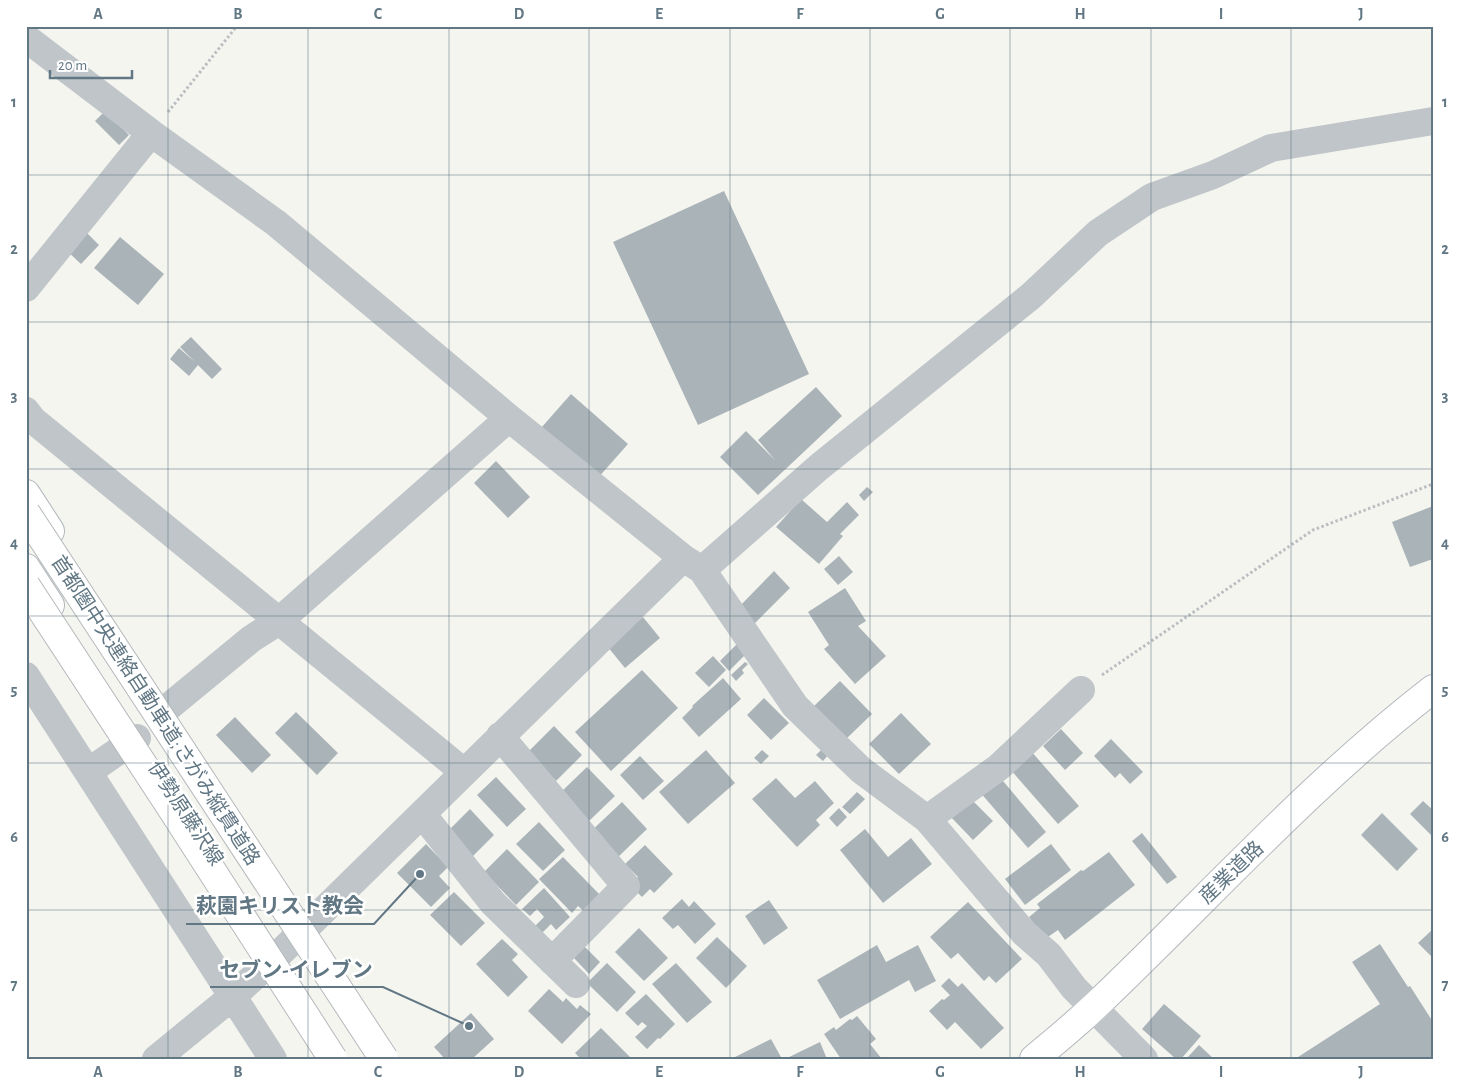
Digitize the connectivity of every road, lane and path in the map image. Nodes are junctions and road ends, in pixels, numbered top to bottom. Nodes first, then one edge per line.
1 (237, 26) edge
2 (26, 38) edge
3 (1433, 121) edge
4 (151, 133) junction
5 (26, 288) edge
6 (26, 411) edge
7 (509, 418) junction
8 (1433, 484) edge
9 (26, 494) edge
10 (26, 513) edge
11 (692, 564) junction
12 (26, 568) edge
13 (26, 586) edge
14 (279, 621) junction
15 (26, 676) edge
16 (1433, 689) edge
17 (1081, 690) joint
18 (166, 709) junction
19 (500, 736) junction
20 (137, 738) junction
21 (88, 772) junction
22 (464, 772) junction
23 (422, 814) junction
24 (927, 819) junction
25 (308, 925) junction
26 (278, 955) junction
27 (552, 961) junction
28 (576, 984) dead end
29 (233, 996) junction
30 (1093, 1008) junction
31 (156, 1059) edge
32 (273, 1059) edge
33 (333, 1059) edge
34 (345, 1059) edge
35 (384, 1059) edge
36 (394, 1059) edge
37 (1034, 1059) edge
38 (1144, 1059) edge

1 - 4 path
2 - 4 street
3 - 11 street
4 - 5 street
4 - 7 street
6 - 14 street
7 - 11 street
7 - 14 street
8 - 17 path
9 - 18 main road, 伊勢原藤沢線
10 - 35 main road, 首都圏中央連絡自動車道;さがみ縦貫道路, bridge
11 - 19 street
11 - 24 street
12 - 20 main road, 伊勢原藤沢線
13 - 33 main road, 首都圏中央連絡自動車道;さがみ縦貫道路, bridge
14 - 18 street
14 - 22 street
15 - 21 street
16 - 30 main road, 産業道路
17 - 24 street
18 - 25 main road, 伊勢原藤沢線
19 - 22 street
19 - 27 street
20 - 21 street
20 - 26 main road, 伊勢原藤沢線
21 - 29 street
22 - 23 street
23 - 25 street
23 - 27 street
24 - 30 street
25 - 26 street
25 - 36 main road, 伊勢原藤沢線
26 - 29 street
26 - 34 main road, 伊勢原藤沢線
27 - 28 street
29 - 31 street
29 - 32 street
30 - 37 main road, 産業道路
30 - 38 street

